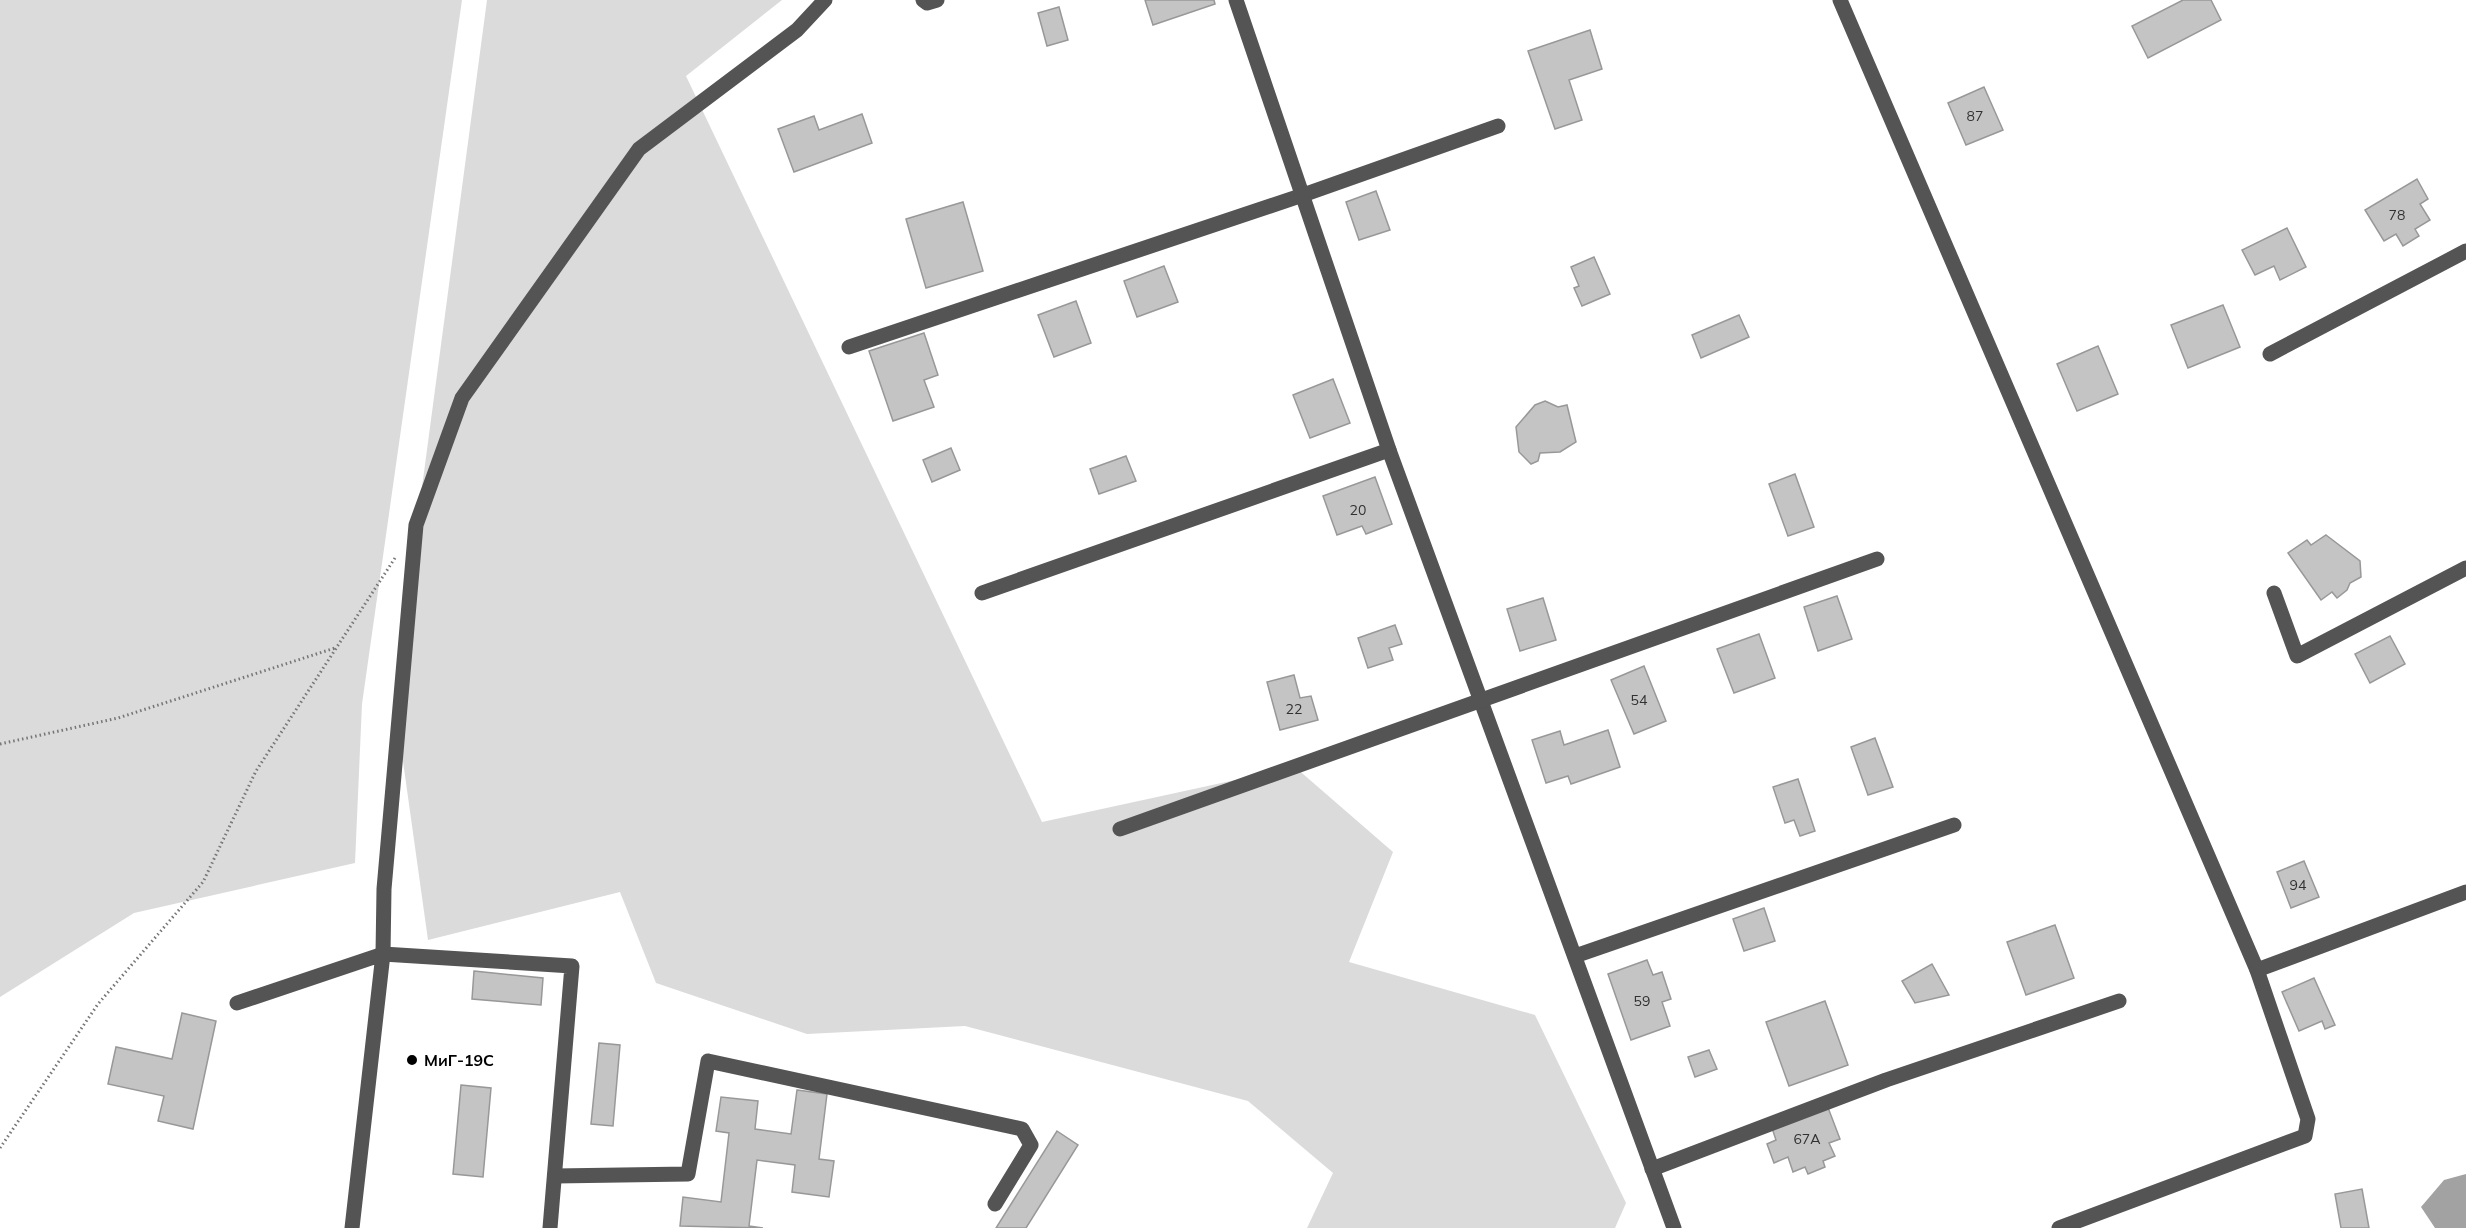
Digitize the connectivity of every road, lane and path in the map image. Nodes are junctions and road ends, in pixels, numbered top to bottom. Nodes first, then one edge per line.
1 (825, 0) edge
2 (923, 0) edge
3 (937, 0) edge
4 (1236, 0) edge
5 (1840, 0) edge
6 (1498, 126) dead end
7 (1303, 195) junction
8 (2466, 251) edge
9 (849, 347) dead end
10 (2270, 354) dead end
11 (1389, 450) junction
12 (398, 554) dead end
13 (1877, 559) dead end
14 (2466, 568) edge
15 (982, 593) dead end
16 (2274, 593) dead end
17 (336, 647) junction
18 (1483, 701) junction
19 (0, 744) edge
20 (1954, 825) dead end
21 (1120, 829) dead end
22 (2466, 892) edge
23 (383, 954) junction
24 (1575, 956) junction
25 (2257, 970) junction
26 (2118, 1001) dead end
27 (237, 1003) dead end
28 (0, 1148) edge
29 (1652, 1169) junction
30 (555, 1176) junction
31 (995, 1204) dead end
32 (352, 1228) edge
33 (550, 1228) edge
34 (1674, 1228) edge
35 (2059, 1228) edge

1 - 23 street
2 - 3 street
4 - 7 street
5 - 25 street
6 - 7 street
7 - 9 street
7 - 11 street
8 - 10 street
11 - 15 street
11 - 18 street
12 - 17 path
13 - 18 street
14 - 16 street
17 - 19 path
17 - 28 path
18 - 21 street
18 - 24 street
20 - 24 street
22 - 25 street
23 - 27 street
23 - 30 street
23 - 32 street
24 - 29 street
25 - 35 street
26 - 29 street
29 - 34 street
30 - 31 street
30 - 33 street

